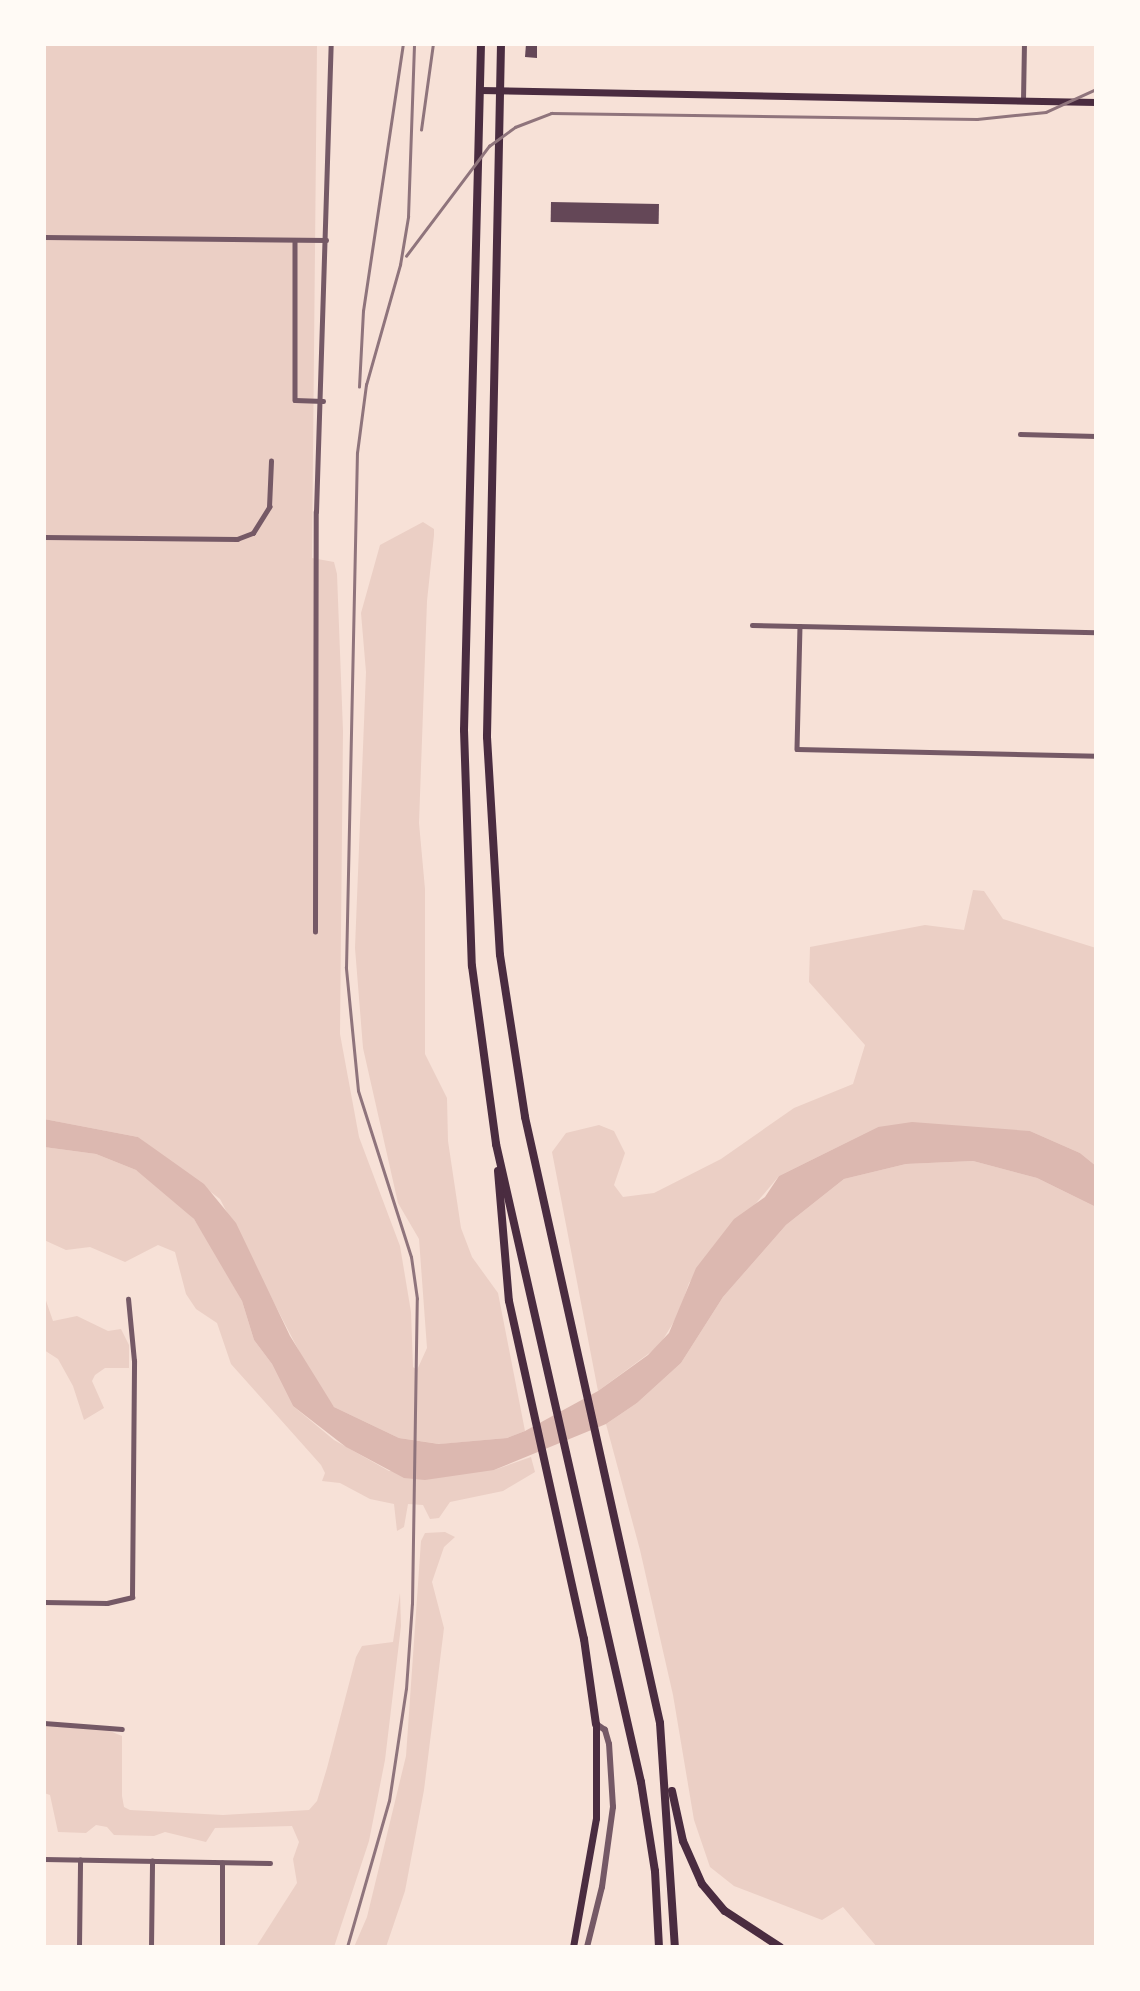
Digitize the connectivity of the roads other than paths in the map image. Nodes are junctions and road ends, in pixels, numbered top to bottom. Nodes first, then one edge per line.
1 (331, 44) edge
2 (481, 44) edge
3 (501, 44) edge
4 (1024, 44) edge
5 (480, 90) junction
6 (500, 90) junction
7 (1023, 100) junction
8 (1096, 102) edge
9 (44, 237) edge
10 (295, 240) junction
11 (326, 240) junction
12 (323, 401) junction
13 (1020, 434) dead end
14 (1096, 436) edge
15 (271, 461) dead end
16 (44, 537) edge
17 (752, 625) dead end
18 (800, 626) junction
19 (1096, 632) edge
20 (1096, 756) edge
21 (315, 932) dead end
22 (496, 1144) junction
23 (128, 1299) dead end
24 (44, 1602) edge
25 (44, 1723) edge
26 (596, 1724) junction
27 (122, 1729) dead end
28 (665, 1765) junction
29 (44, 1859) edge
30 (80, 1860) junction
31 (152, 1861) junction
32 (222, 1863) junction
33 (270, 1863) dead end
34 (79, 1947) edge
35 (151, 1947) edge
36 (222, 1947) edge
37 (573, 1947) edge
38 (587, 1947) edge
39 (660, 1947) edge
40 (676, 1947) edge
41 (780, 1947) edge

1 - 11 street
2 - 5 highway
3 - 6 highway
4 - 7 street
5 - 6 main road
5 - 22 highway
6 - 7 main road
6 - 28 highway
7 - 8 main road
9 - 10 street
10 - 11 street
10 - 12 street
11 - 12 street
12 - 21 street
13 - 14 street
15 - 16 street
17 - 18 street
18 - 19 street
18 - 20 street
22 - 26 highway
22 - 39 highway
23 - 24 street
25 - 27 street
26 - 37 main road
26 - 38 street
28 - 40 highway
28 - 41 highway
29 - 30 street
30 - 31 street
30 - 34 street
31 - 32 street
31 - 35 street
32 - 33 street
32 - 36 street

